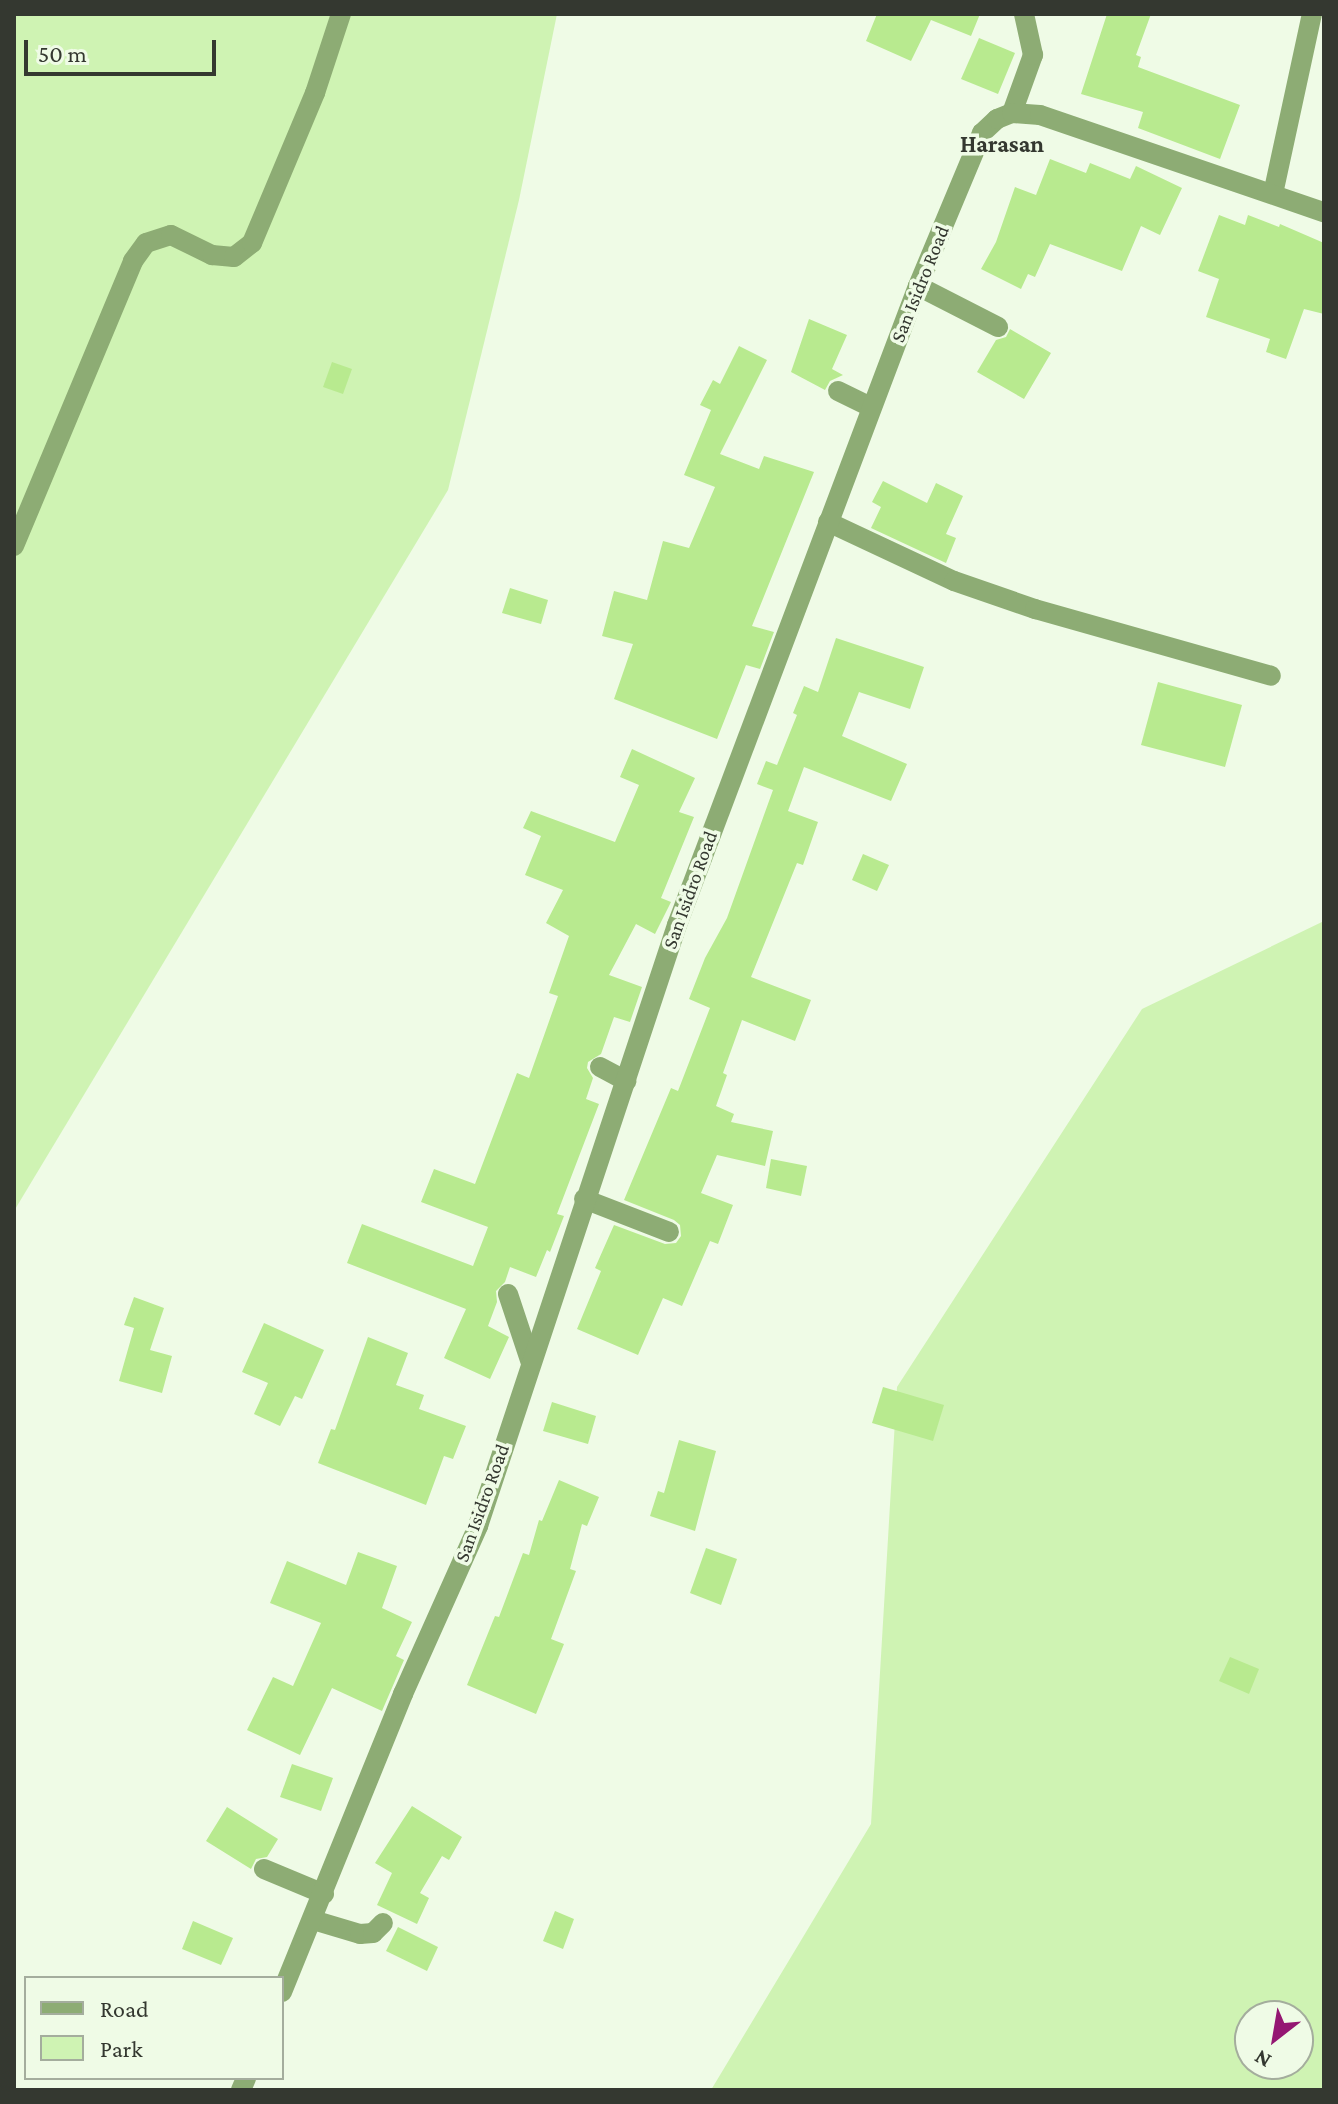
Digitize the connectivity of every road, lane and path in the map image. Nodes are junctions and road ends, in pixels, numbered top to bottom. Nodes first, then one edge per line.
1 (341, 14) edge
2 (1024, 14) edge
3 (1312, 14) edge
4 (1012, 113) junction
5 (1273, 194) junction
6 (1324, 212) edge
7 (918, 286) junction
8 (998, 327) dead end
9 (838, 391) dead end
10 (871, 407) junction
11 (828, 522) junction
12 (14, 546) edge
13 (1271, 676) dead end
14 (600, 1067) dead end
15 (626, 1081) junction
16 (584, 1199) junction
17 (669, 1232) dead end
18 (508, 1294) dead end
19 (531, 1363) junction
20 (264, 1869) dead end
21 (324, 1894) junction
22 (313, 1920) junction
23 (383, 1923) dead end
24 (284, 1987) edge

1 - 12 street
2 - 4 street
3 - 5 street
4 - 5 street
4 - 7 street, San Isidro Road
5 - 6 street
7 - 8 street
7 - 10 street, San Isidro Road
9 - 10 street
10 - 11 street, San Isidro Road
11 - 13 street
11 - 15 street, San Isidro Road
14 - 15 street
15 - 16 street, San Isidro Road
16 - 17 street
16 - 19 street, San Isidro Road
18 - 19 street
19 - 21 street, San Isidro Road
20 - 21 street
21 - 22 street, San Isidro Road
22 - 23 street
22 - 24 street, San Isidro Road

